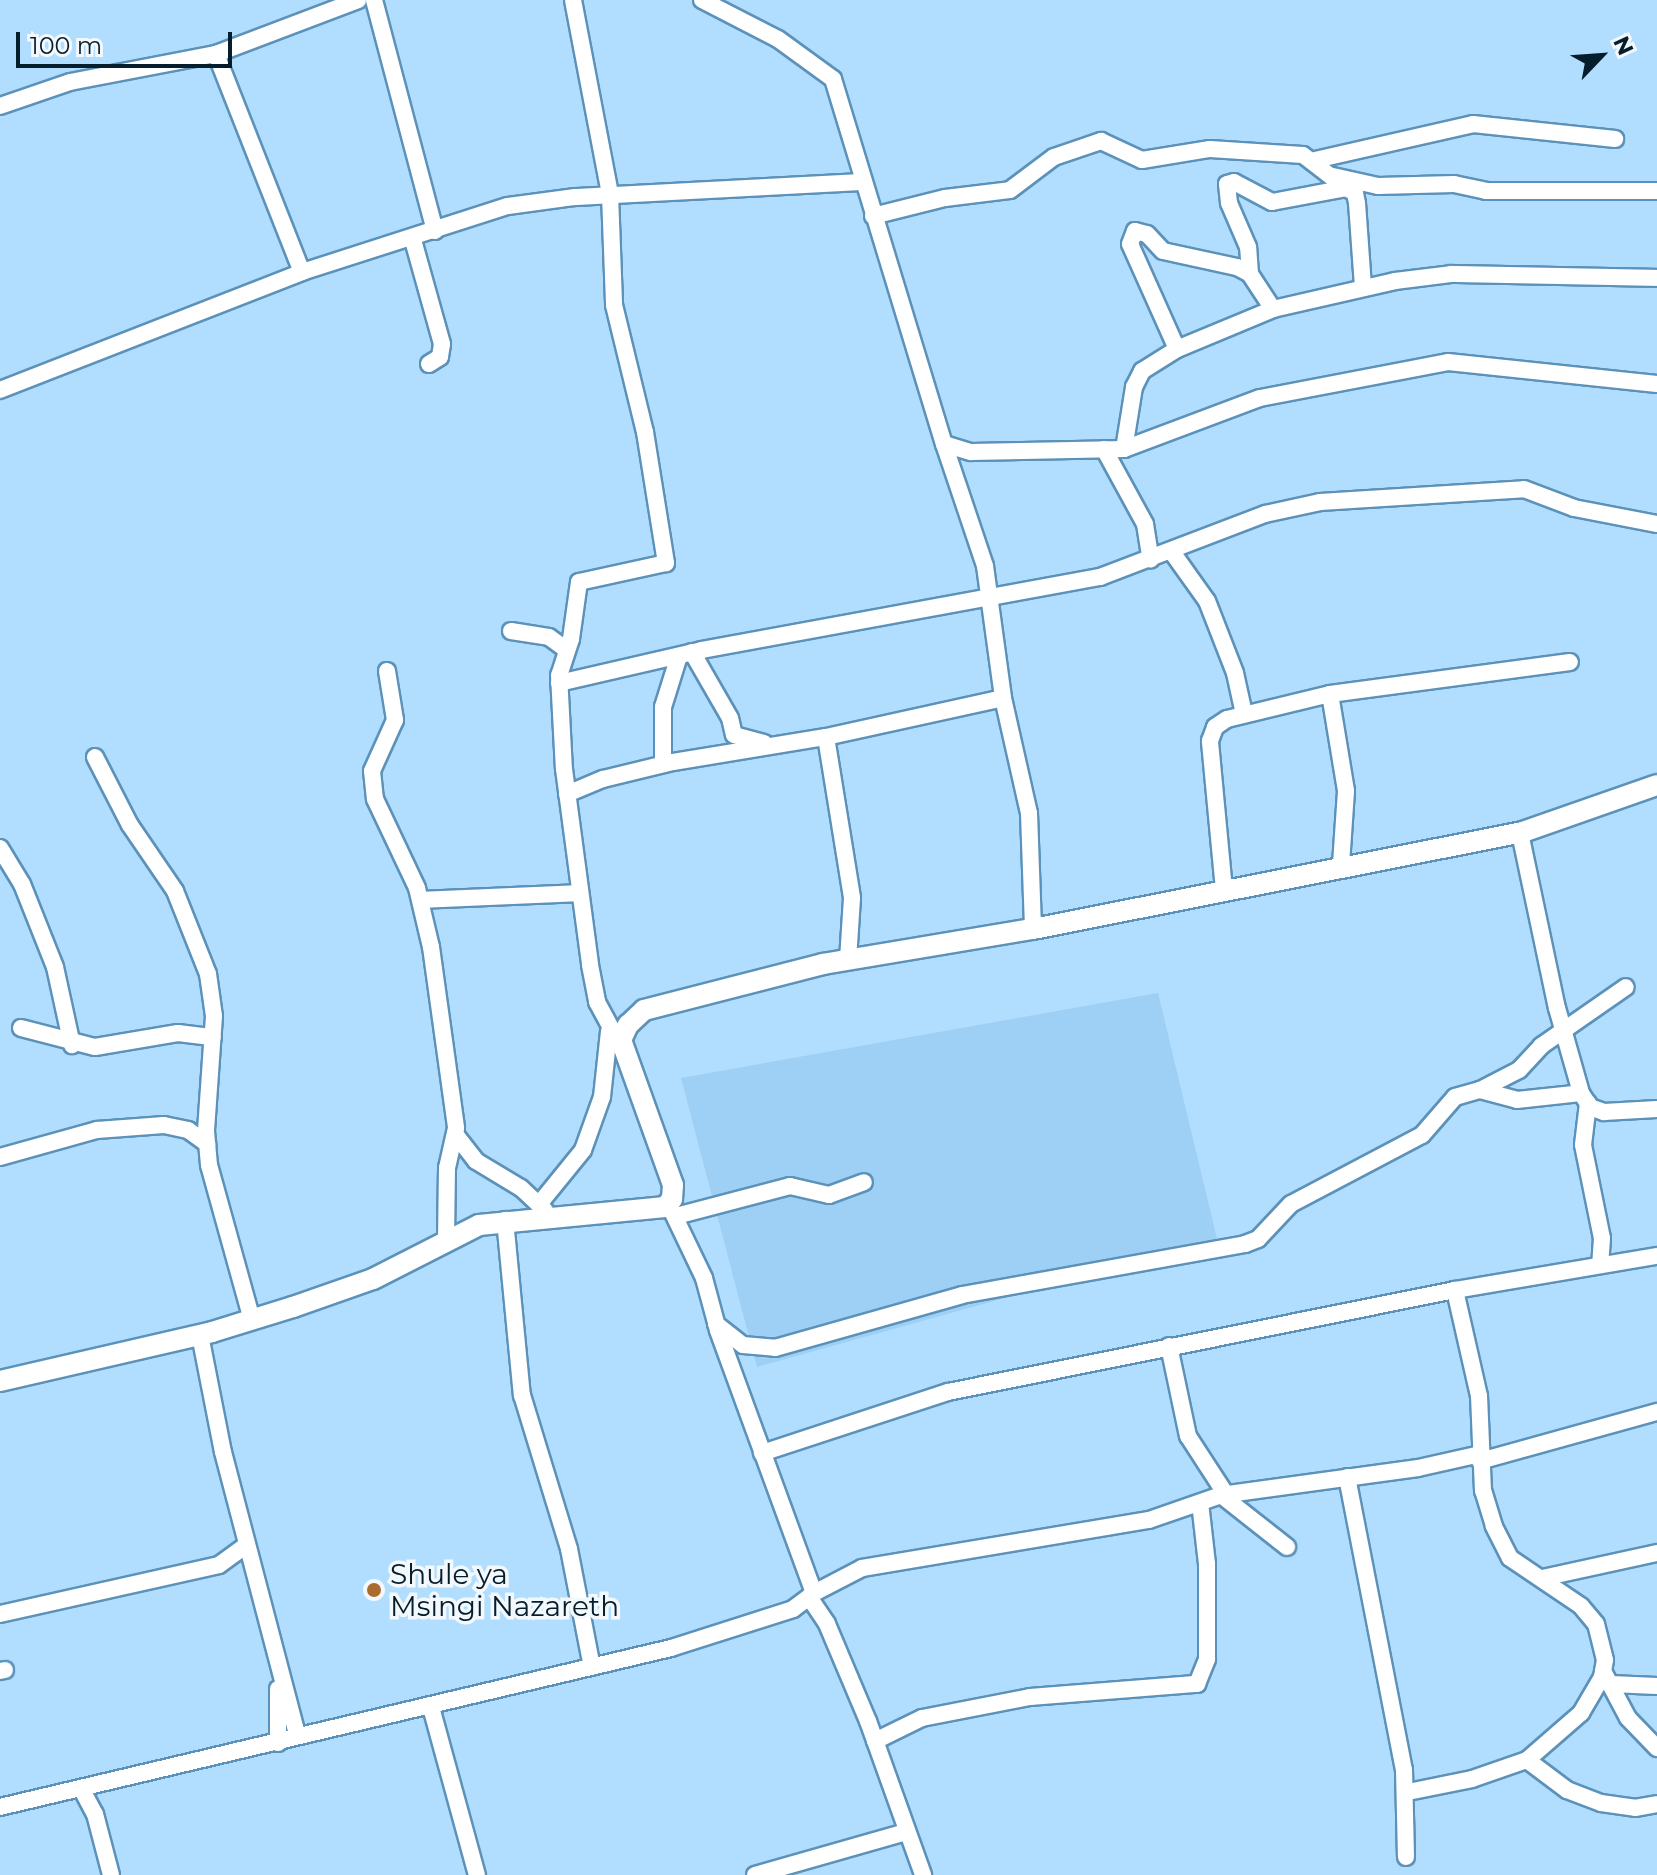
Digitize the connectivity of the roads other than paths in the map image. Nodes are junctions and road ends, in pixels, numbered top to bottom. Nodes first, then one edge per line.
1 (358, 0) edge
2 (374, 0) edge
3 (573, 0) edge
4 (702, 0) edge
5 (216, 54) junction
6 (0, 106) edge
7 (1615, 139) dead end
8 (1315, 160) junction
9 (1331, 176) junction
10 (863, 182) junction
11 (1346, 188) junction
12 (1657, 191) edge
13 (610, 194) junction
14 (873, 216) junction
15 (435, 231) junction
16 (413, 240) junction
17 (302, 272) junction
18 (1250, 274) junction
19 (1657, 278) edge
20 (1363, 287) junction
21 (1273, 309) junction
22 (1177, 349) junction
23 (429, 364) dead end
24 (1657, 384) edge
25 (4, 386) edge
26 (944, 444) junction
27 (1104, 449) junction
28 (1124, 449) junction
29 (1657, 524) edge
30 (1172, 552) junction
31 (1151, 560) junction
32 (989, 598) junction
33 (511, 631) dead end
34 (567, 650) junction
35 (686, 654) junction
36 (1570, 662) dead end
37 (387, 671) dead end
38 (559, 683) junction
39 (1330, 694) junction
40 (1003, 698) junction
41 (1244, 714) junction
42 (826, 737) junction
43 (769, 745) junction
44 (95, 757) dead end
45 (663, 764) junction
46 (1657, 785) edge
47 (567, 794) junction
48 (1520, 833) junction
49 (0, 848) edge
50 (1341, 864) junction
51 (1224, 890) junction
52 (580, 893) junction
53 (421, 900) junction
54 (1033, 929) junction
55 (848, 960) junction
56 (1626, 987) dead end
57 (21, 1028) dead end
58 (1563, 1030) junction
59 (609, 1031) junction
60 (213, 1037) junction
61 (72, 1045) junction
62 (625, 1054) junction
63 (1480, 1090) junction
64 (1584, 1098) junction
65 (1657, 1109) edge
66 (455, 1134) junction
67 (207, 1144) junction
68 (0, 1157) edge
69 (864, 1182) dead end
70 (544, 1209) junction
71 (672, 1210) junction
72 (505, 1220) junction
73 (446, 1239) junction
74 (1657, 1256) edge
75 (1600, 1265) junction
76 (1455, 1290) junction
77 (252, 1320) junction
78 (716, 1324) junction
79 (200, 1335) junction
80 (1169, 1346) junction
81 (0, 1381) edge
82 (1657, 1412) edge
83 (762, 1453) junction
84 (1480, 1457) junction
85 (1347, 1477) junction
86 (1224, 1495) junction
87 (1200, 1503) junction
88 (247, 1545) junction
89 (1287, 1547) dead end
90 (1657, 1553) edge
91 (225, 1562) junction
92 (254, 1569) junction
93 (1542, 1578) junction
94 (811, 1595) junction
95 (0, 1614) edge
96 (592, 1667) junction
97 (278, 1676) junction
98 (1607, 1678) junction
99 (1657, 1686) edge
100 (431, 1707) junction
101 (297, 1735) junction
102 (875, 1741) junction
103 (278, 1743) junction
104 (1657, 1748) edge
105 (1527, 1760) junction
106 (81, 1788) junction
107 (1408, 1792) junction
108 (1657, 1804) edge
109 (0, 1807) edge
110 (906, 1832) junction
111 (1406, 1857) dead end
112 (111, 1875) edge
113 (477, 1875) edge
114 (755, 1875) edge
115 (923, 1875) edge

1 - 5 street
2 - 15 street
3 - 13 street
4 - 10 street
5 - 6 street
5 - 17 street
7 - 8 street
8 - 9 street
8 - 14 street
9 - 11 street
9 - 12 street
10 - 13 street
10 - 14 street
11 - 18 street
11 - 20 street
13 - 15 street
13 - 34 street
14 - 26 street
15 - 16 street
16 - 17 street
16 - 23 street
17 - 25 street
18 - 21 street
18 - 22 street
19 - 20 street
20 - 21 street
21 - 22 street
22 - 28 street
24 - 28 street
26 - 27 street
26 - 32 street
27 - 28 street
27 - 31 street
29 - 30 street
30 - 31 street
30 - 41 street
31 - 32 street
32 - 35 street
32 - 40 street
33 - 34 street
34 - 38 street
35 - 38 street
35 - 43 street
35 - 45 street
36 - 39 street
37 - 53 street
38 - 47 street
39 - 41 street
39 - 50 street
40 - 42 street
40 - 54 street
41 - 51 street
42 - 43 street
42 - 55 street
43 - 45 street
44 - 60 street
45 - 47 street
46 - 48 street
47 - 52 street
48 - 50 street
48 - 58 street
49 - 61 street
50 - 51 street
51 - 54 street
52 - 53 street
52 - 59 street
53 - 66 street
54 - 55 street
55 - 62 street
56 - 58 street
57 - 61 street
58 - 63 street
58 - 64 street
59 - 62 street
59 - 70 street
60 - 61 street
60 - 67 street
62 - 71 street
63 - 64 street
63 - 78 street
64 - 65 street
64 - 75 street
66 - 70 street
66 - 73 street
67 - 68 street
67 - 77 street
69 - 71 street
70 - 71 street
70 - 72 street
71 - 78 street
72 - 73 street
72 - 96 street
73 - 77 street
74 - 75 street
75 - 76 street
76 - 80 street
76 - 84 street
77 - 79 street
78 - 83 street
79 - 81 street
79 - 88 street
80 - 83 street
80 - 86 street
82 - 84 street
83 - 94 street
84 - 85 street
84 - 93 street
85 - 86 street
85 - 107 street
86 - 87 street
86 - 89 street
87 - 94 street
87 - 102 street
88 - 91 street
88 - 92 street
90 - 93 street
91 - 92 street
91 - 95 street
92 - 97 street
93 - 98 street
94 - 96 street
94 - 102 street
96 - 100 street
97 - 101 street
97 - 103 street
98 - 99 street
98 - 104 street
98 - 105 street
100 - 101 street
100 - 113 street
101 - 103 street
102 - 110 street
103 - 106 street
105 - 107 street
105 - 108 street
106 - 109 street
106 - 112 street
107 - 111 street
110 - 114 street
110 - 115 street

